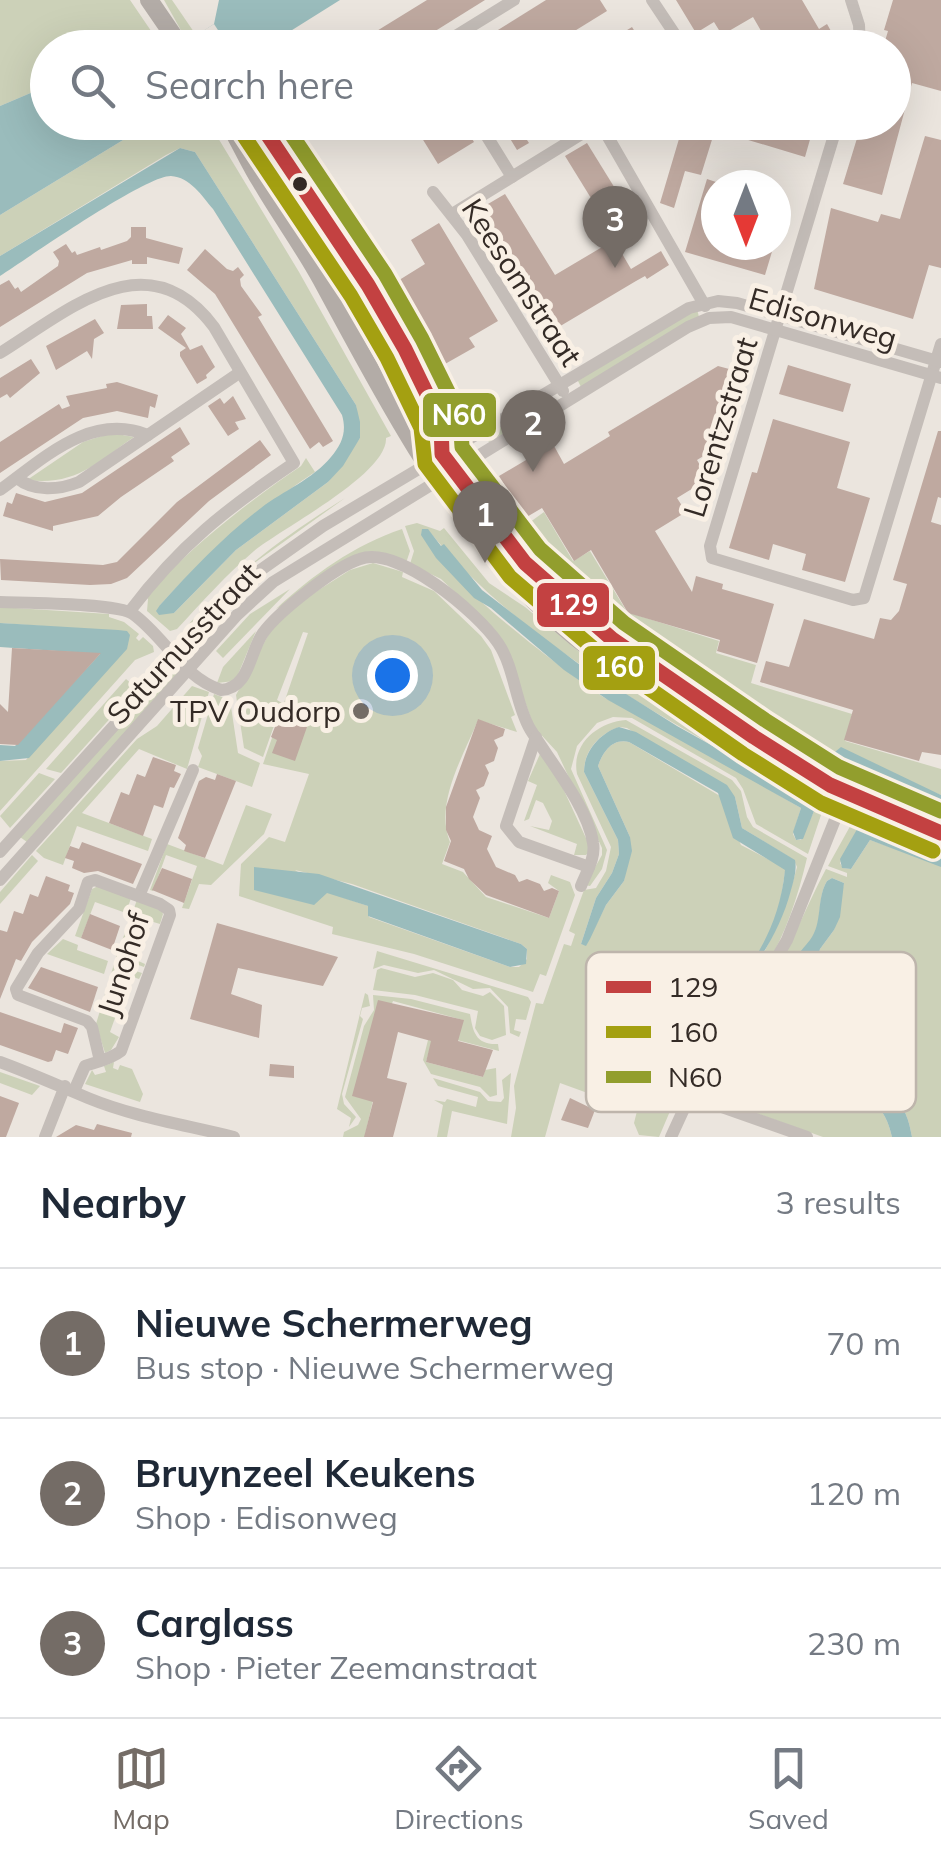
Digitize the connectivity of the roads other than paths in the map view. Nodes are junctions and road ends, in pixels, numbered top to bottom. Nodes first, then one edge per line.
1 (514, 0) edge
2 (652, 0) edge
3 (851, 0) edge
4 (155, 6) edge
5 (170, 30) edge
6 (465, 30) edge
7 (672, 30) edge
8 (859, 30) edge
9 (489, 140) edge
10 (572, 140) edge
11 (610, 140) edge
12 (833, 140) edge
13 (240, 142) joint
14 (512, 177) junction
15 (433, 192) dead end
16 (452, 214) junction
17 (704, 303) junction
18 (780, 315) junction
19 (710, 318) junction
20 (776, 330) junction
21 (941, 344) edge
22 (0, 353) edge
23 (939, 361) edge
24 (239, 373) junction
25 (936, 377) edge
26 (559, 385) junction
27 (568, 399) junction
28 (148, 434) junction
29 (442, 454) junction
30 (425, 465) junction
31 (453, 471) junction
32 (17, 478) junction
33 (436, 481) junction
34 (0, 490) edge
35 (0, 602) edge
36 (130, 611) junction
37 (174, 658) junction
38 (187, 670) junction
39 (536, 738) junction
40 (194, 770) dead end
41 (838, 789) junction
42 (941, 833) edge
43 (0, 852) edge
44 (589, 867) junction
45 (0, 880) edge
46 (581, 886) dead end
47 (140, 896) junction
48 (780, 952) edge
49 (100, 1061) junction
50 (0, 1062) edge
51 (70, 1088) junction
52 (680, 1112) edge
53 (737, 1112) edge
54 (224, 1136) edge
55 (45, 1137) edge
56 (670, 1137) edge
57 (806, 1137) edge

1 - 6 street
2 - 7 street
3 - 8 street
4 - 5 main road
9 - 14 street
10 - 14 street
11 - 17 street
12 - 18 street
13 - 29 main road
13 - 30 main road
14 - 16 street
15 - 16 street, Keesomstraat
16 - 26 street, Keesomstraat
17 - 18 street, Edisonweg
17 - 19 street
17 - 26 street, Edisonweg
18 - 20 street
18 - 23 street, Edisonweg
19 - 20 street, Edisonweg
19 - 27 street, Edisonweg
20 - 25 street, Edisonweg
20 - 25 street, Lorentzstraat
21 - 23 street
22 - 24 street
23 - 25 street
24 - 28 street
24 - 36 street
26 - 27 street, Keesomstraat
26 - 29 street, Edisonweg
27 - 31 street, Edisonweg
28 - 32 street
28 - 32 street
29 - 30 street, Edisonweg
29 - 31 main road
30 - 33 main road
30 - 37 street, Saturnusstraat
31 - 33 street, Edisonweg
31 - 41 main road
32 - 34 street
33 - 38 street, Saturnusstraat
33 - 41 main road
35 - 36 street
36 - 37 street
37 - 38 street
37 - 43 street, Saturnusstraat
38 - 39 street
38 - 45 street, Saturnusstraat
39 - 44 street
39 - 44 street
40 - 47 street
41 - 42 main road
41 - 48 street
44 - 46 street
47 - 49 street, Junohof
47 - 49 street, Junohof
49 - 51 street
50 - 51 street
51 - 54 street
51 - 55 street
52 - 56 street
53 - 57 street

